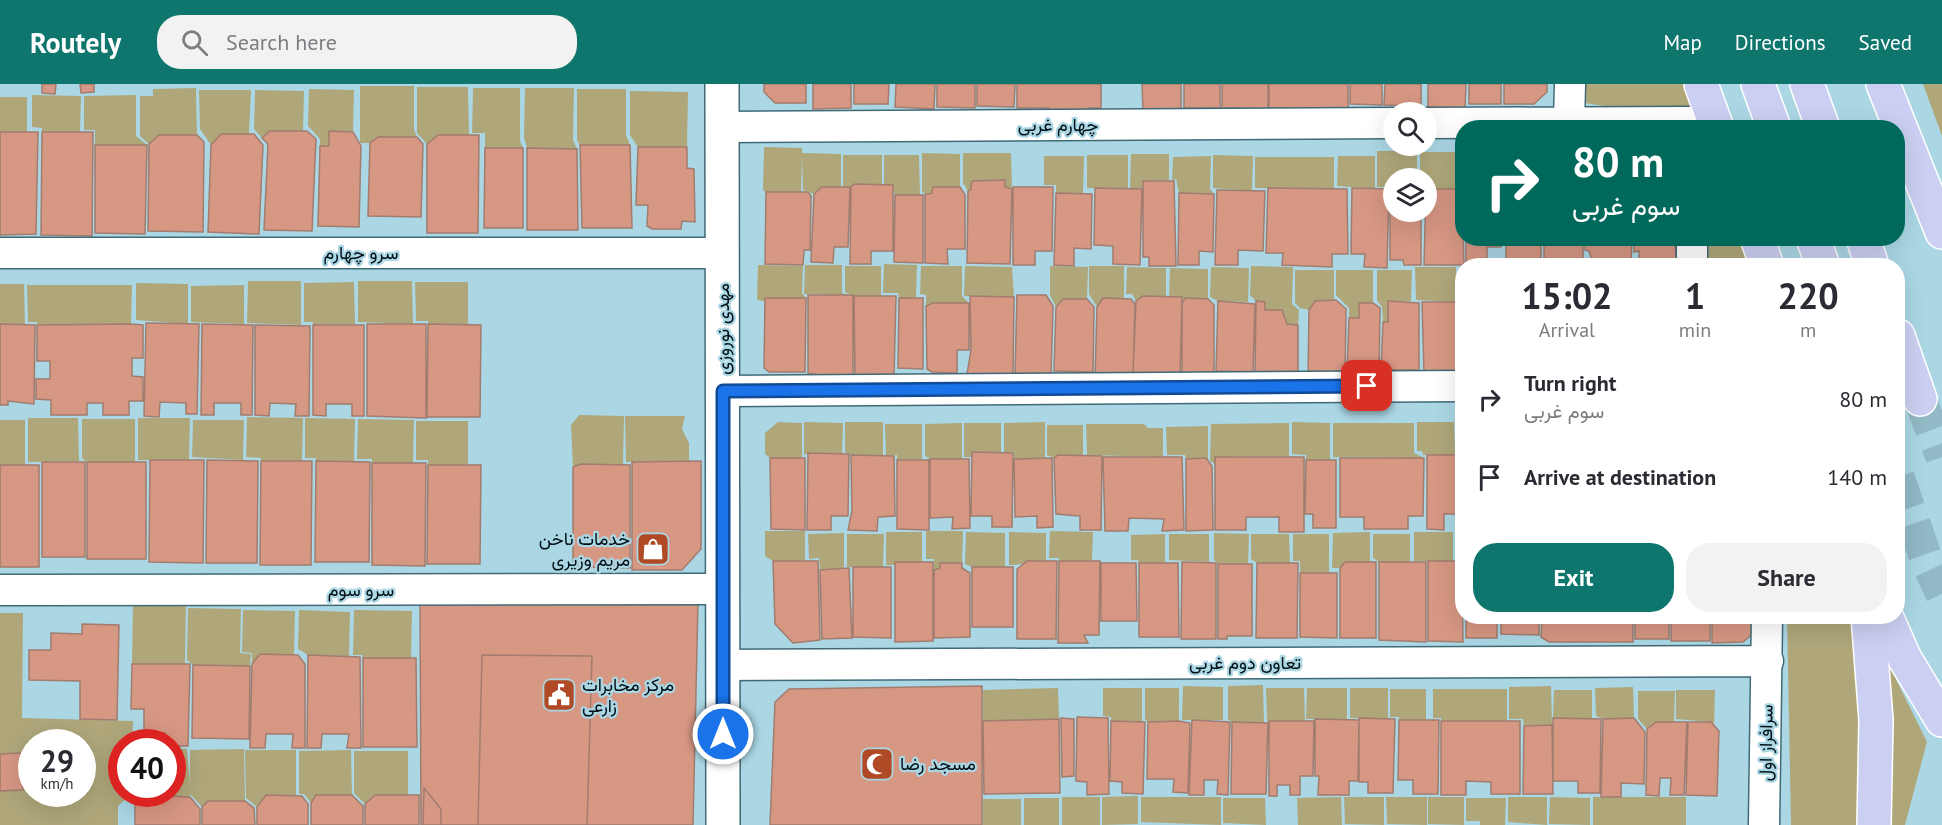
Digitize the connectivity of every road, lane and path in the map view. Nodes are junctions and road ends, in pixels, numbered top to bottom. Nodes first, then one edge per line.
1 (722, 84) edge
2 (1570, 84) edge
3 (1701, 84) edge
4 (1758, 84) edge
5 (1807, 84) edge
6 (1883, 84) edge
7 (1569, 120) edge
8 (1700, 120) edge
9 (1771, 120) edge
10 (1820, 120) edge
11 (1897, 120) edge
12 (1383, 123) edge
13 (1437, 123) edge
14 (1455, 123) edge
15 (722, 127) junction
16 (1905, 139) edge
17 (1942, 232) edge
18 (0, 253) edge
19 (722, 253) junction
20 (1905, 356) edge
21 (1455, 386) edge
22 (723, 391) junction
23 (1920, 399) tunnel mouth
24 (723, 589) junction
25 (0, 590) edge
26 (1767, 624) edge
27 (1869, 624) edge
28 (1890, 624) edge
29 (1768, 661) junction
30 (723, 665) junction
31 (1942, 720) edge
32 (723, 825) edge
33 (1764, 825) edge
34 (1874, 825) edge

1 - 15 street, مهدی نوروزی
2 - 7 street
3 - 8 highway
4 - 9 highway
5 - 10 highway
6 - 11 highway
12 - 15 street, چهارم غربی
13 - 14 street
15 - 19 street, مهدی نوروزی
16 - 17 highway
18 - 19 street, سرو چهارم
19 - 22 street, مهدی نوروزی
20 - 23 highway
21 - 22 street
22 - 24 street, مهدی نوروزی
24 - 25 street, سرو سوم
24 - 30 street, مهدی نوروزی
26 - 29 street, سرافراز اول
27 - 34 highway
28 - 31 highway
29 - 30 street, تعاون دوم غربی
29 - 33 street, سرافراز اول
30 - 32 street, مهدی نوروزی

